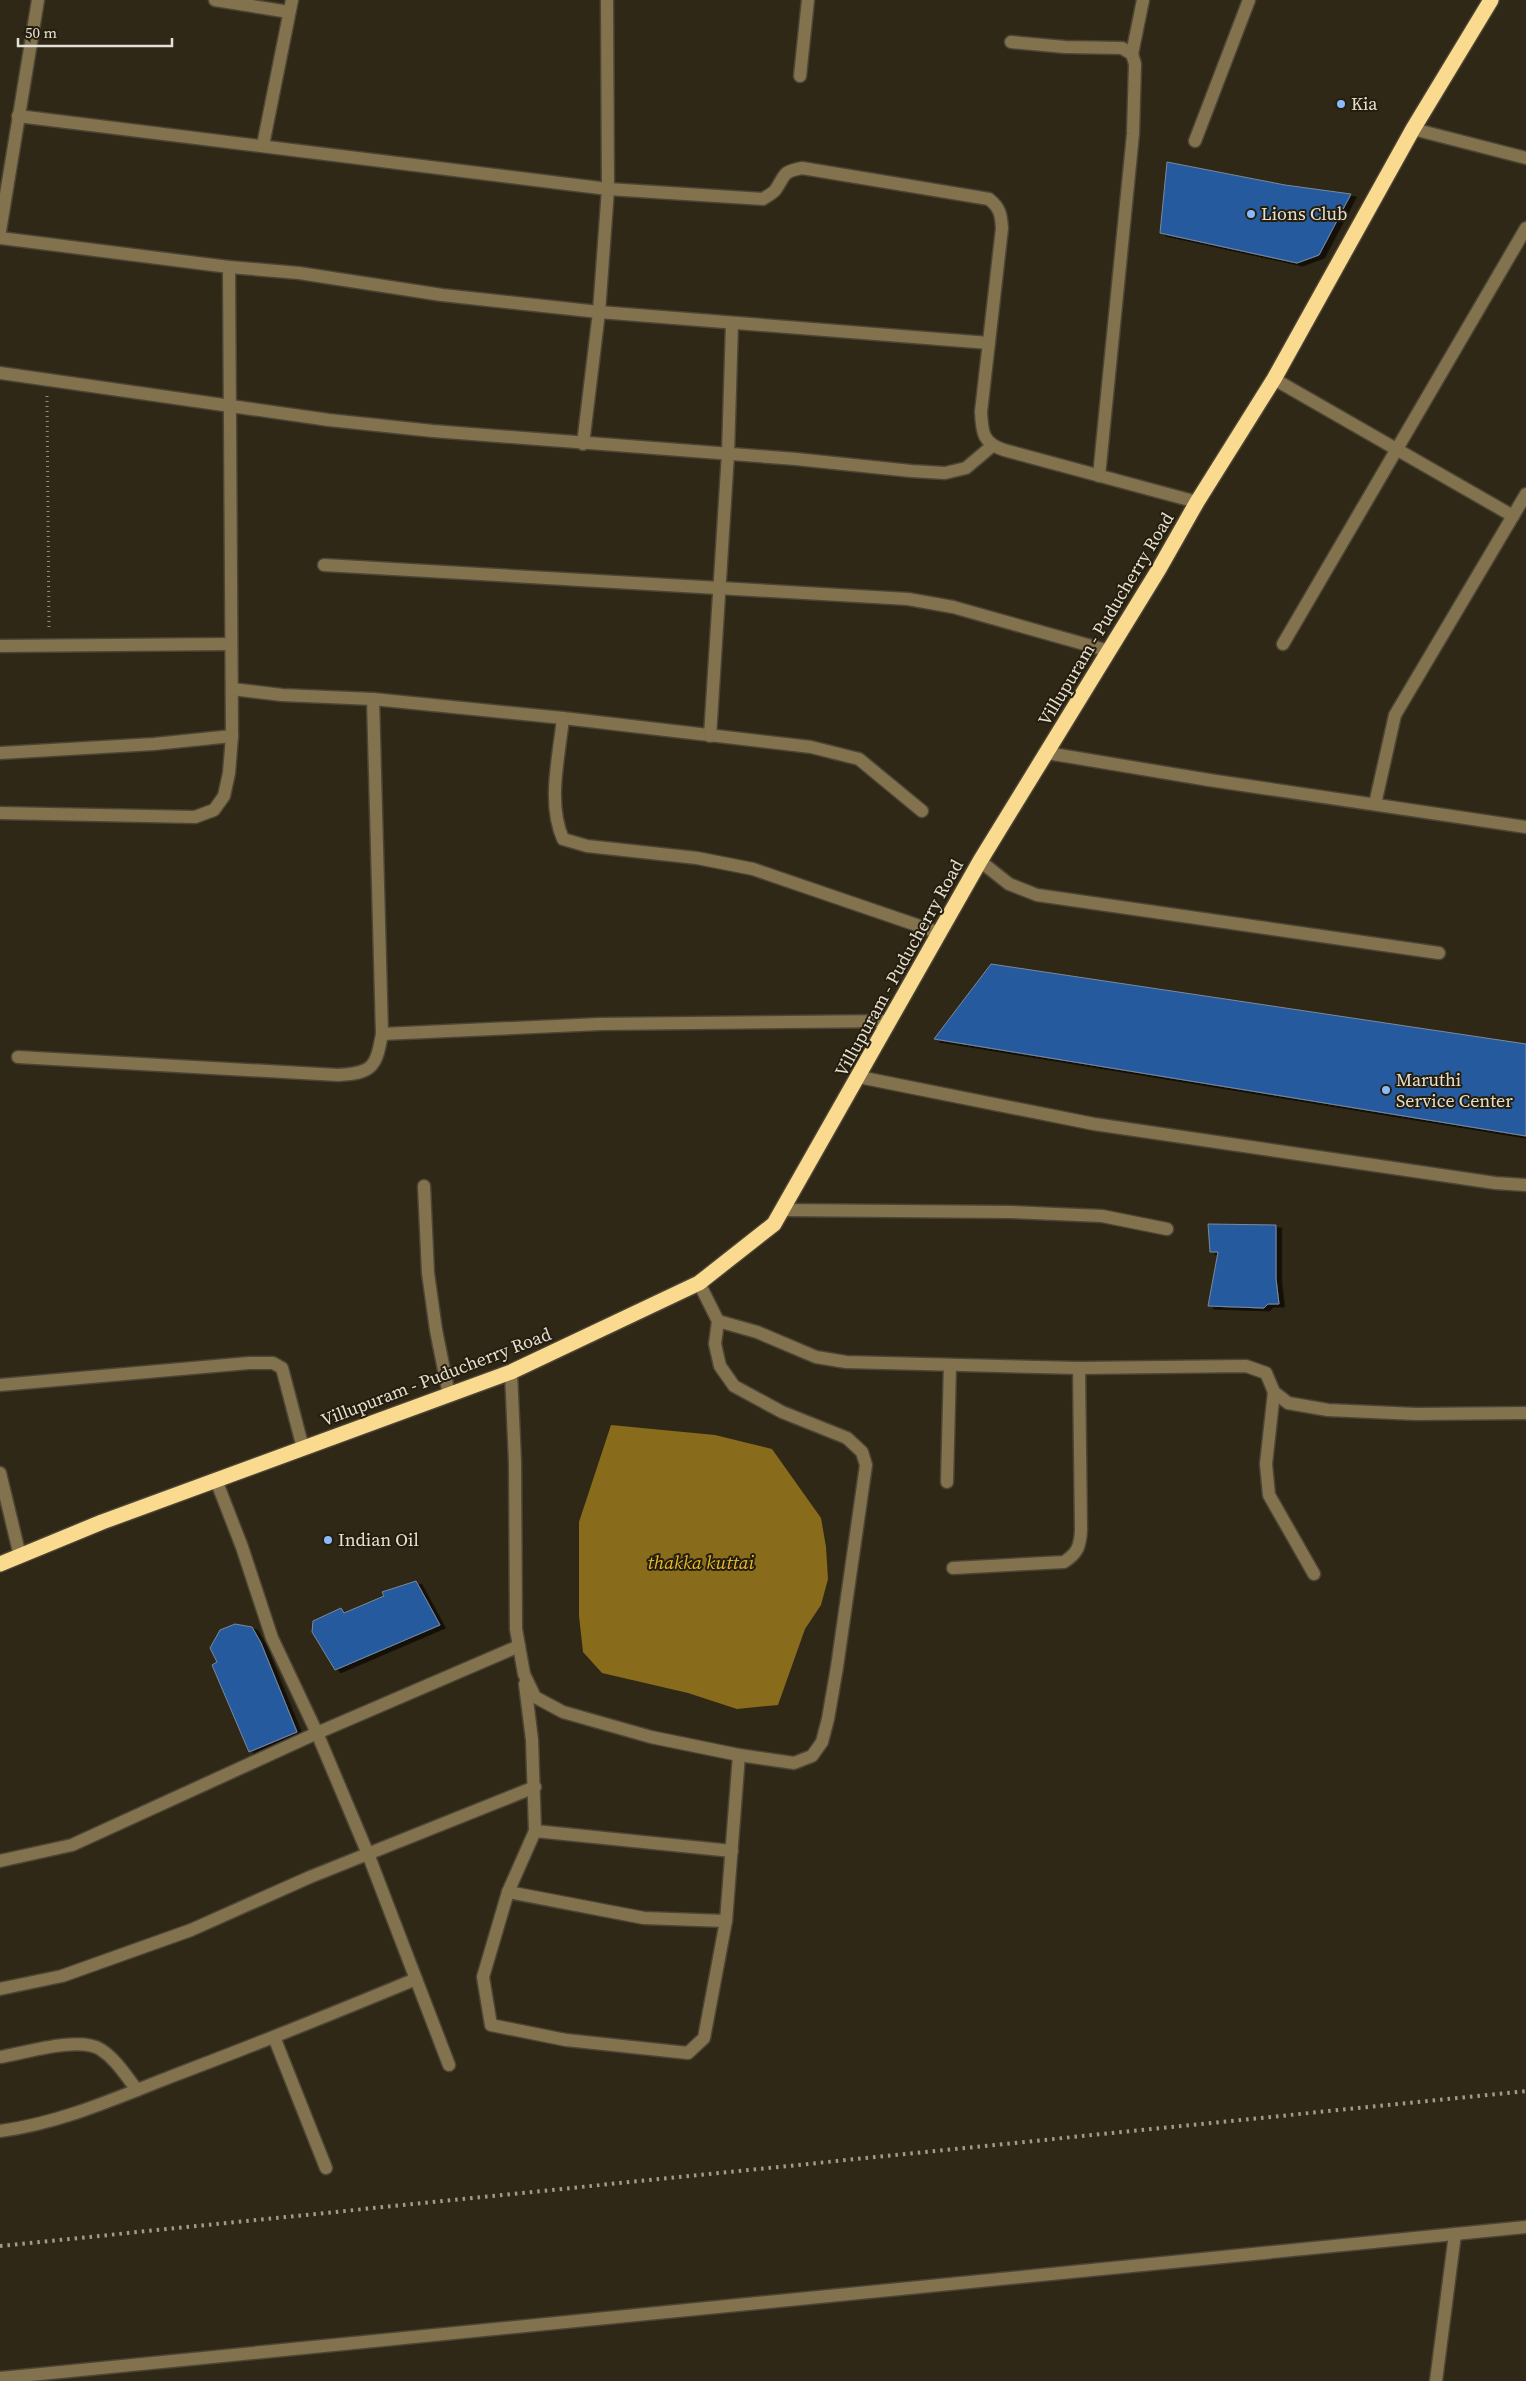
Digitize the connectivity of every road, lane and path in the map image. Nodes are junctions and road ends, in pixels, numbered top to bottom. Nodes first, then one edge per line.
1 (38, 0) edge
2 (215, 0) edge
3 (607, 0) edge
4 (808, 0) edge
5 (1142, 0) edge
6 (1249, 0) edge
7 (1491, 0) edge
8 (290, 6) edge
9 (1011, 42) dead end
10 (1132, 54) junction
11 (800, 76) dead end
12 (18, 116) junction
13 (1413, 129) junction
14 (1195, 141) dead end
15 (264, 145) junction
16 (1526, 158) edge
17 (608, 189) junction
18 (1526, 228) edge
19 (0, 231) edge
20 (0, 238) edge
21 (229, 266) junction
22 (598, 312) junction
23 (732, 323) junction
24 (990, 342) junction
25 (0, 373) edge
26 (47, 380) junction
27 (1274, 380) junction
28 (228, 405) junction
29 (582, 444) junction
30 (992, 446) junction
31 (1397, 450) junction
32 (728, 454) junction
33 (1099, 476) junction
34 (1526, 494) edge
35 (1197, 502) junction
36 (1513, 516) junction
37 (324, 565) dead end
38 (720, 587) junction
39 (231, 644) junction
40 (1283, 644) dead end
41 (0, 646) edge
42 (49, 646) junction
43 (1109, 651) junction
44 (232, 689) junction
45 (373, 699) junction
46 (563, 718) junction
47 (232, 736) junction
48 (710, 736) junction
49 (0, 753) edge
50 (1047, 753) junction
51 (1375, 804) junction
52 (922, 811) dead end
53 (0, 813) edge
54 (1526, 827) edge
55 (980, 861) junction
56 (940, 932) junction
57 (1440, 953) dead end
58 (890, 1021) junction
59 (382, 1034) junction
60 (18, 1057) dead end
61 (860, 1077) junction
62 (1526, 1184) edge
63 (424, 1186) dead end
64 (784, 1210) junction
65 (1167, 1229) dead end
66 (700, 1283) junction
67 (718, 1321) junction
68 (950, 1366) junction
69 (1079, 1368) junction
70 (511, 1372) junction
71 (0, 1385) edge
72 (1274, 1392) junction
73 (449, 1395) junction
74 (1526, 1413) edge
75 (303, 1448) junction
76 (0, 1473) edge
77 (216, 1480) junction
78 (947, 1482) dead end
79 (20, 1556) junction
80 (0, 1564) edge
81 (953, 1568) dead end
82 (1314, 1574) dead end
83 (519, 1646) junction
84 (524, 1674) junction
85 (317, 1733) junction
86 (739, 1755) junction
87 (535, 1787) junction
88 (535, 1831) junction
89 (732, 1851) junction
90 (368, 1854) junction
91 (0, 1861) edge
92 (508, 1892) junction
93 (726, 1921) junction
94 (416, 1979) junction
95 (0, 1989) edge
96 (274, 2037) junction
97 (0, 2057) edge
98 (449, 2065) dead end
99 (137, 2090) junction
100 (0, 2130) edge
101 (326, 2168) dead end
102 (1526, 2227) edge
103 (1455, 2234) junction
104 (0, 2378) edge
105 (1436, 2381) edge

1 - 12 street
2 - 8 street
3 - 17 street
4 - 11 street
5 - 10 street
6 - 14 street
7 - 13 highway, Villupuram - Puducherry Road
8 - 15 street
9 - 10 street
10 - 33 street
12 - 15 street
12 - 19 street
13 - 16 street
13 - 27 highway, Villupuram - Puducherry Road
15 - 17 street
17 - 22 street
17 - 24 street
18 - 31 street
20 - 21 street
21 - 22 street
21 - 28 street
22 - 23 street
22 - 29 street
23 - 24 street
23 - 32 street
24 - 30 street
25 - 26 street
26 - 28 street
26 - 42 path
27 - 31 street
27 - 35 highway, Villupuram - Puducherry Road
28 - 29 street
28 - 39 street
29 - 32 street
30 - 32 street
30 - 33 street
31 - 36 street
31 - 40 street
32 - 38 street
33 - 35 street
34 - 36 street
35 - 43 highway, Villupuram - Puducherry Road
36 - 51 street
37 - 38 street
38 - 43 street
38 - 48 street
39 - 42 street
39 - 44 street
41 - 42 street
43 - 50 highway, Villupuram - Puducherry Road
44 - 45 street
44 - 47 street
45 - 46 street
45 - 59 street
46 - 48 street
46 - 56 street
47 - 49 street
47 - 53 street
48 - 52 street
50 - 51 street
50 - 55 highway, Villupuram - Puducherry Road
51 - 54 street
55 - 56 highway, Villupuram - Puducherry Road
55 - 57 street
56 - 58 highway, Villupuram - Puducherry Road
58 - 59 street
58 - 61 highway, Villupuram - Puducherry Road
59 - 60 street
61 - 62 street
61 - 64 highway, Villupuram - Puducherry Road
63 - 73 street
64 - 65 street
64 - 66 highway, Villupuram - Puducherry Road
66 - 67 street
66 - 70 highway, Villupuram - Puducherry Road
67 - 68 street
67 - 86 street
68 - 69 street
68 - 78 street
69 - 72 street
69 - 81 street
70 - 73 highway, Villupuram - Puducherry Road
70 - 83 street
71 - 75 street
72 - 74 street
72 - 82 street
73 - 75 highway, Villupuram - Puducherry Road
75 - 77 highway, Villupuram - Puducherry Road
76 - 79 street
77 - 79 highway, Villupuram - Puducherry Road
77 - 85 street
79 - 80 highway, Villupuram - Puducherry Road
83 - 84 street
83 - 85 street
84 - 86 street
84 - 87 street
85 - 90 street
85 - 91 street
86 - 89 street
87 - 88 street
87 - 90 street
88 - 89 street
88 - 92 street
89 - 93 street
90 - 94 street
90 - 95 street
92 - 93 street
92 - 93 street
94 - 96 street
94 - 98 street
96 - 99 street
96 - 101 street
97 - 99 street
99 - 100 street
102 - 103 street
103 - 104 street
103 - 105 street

